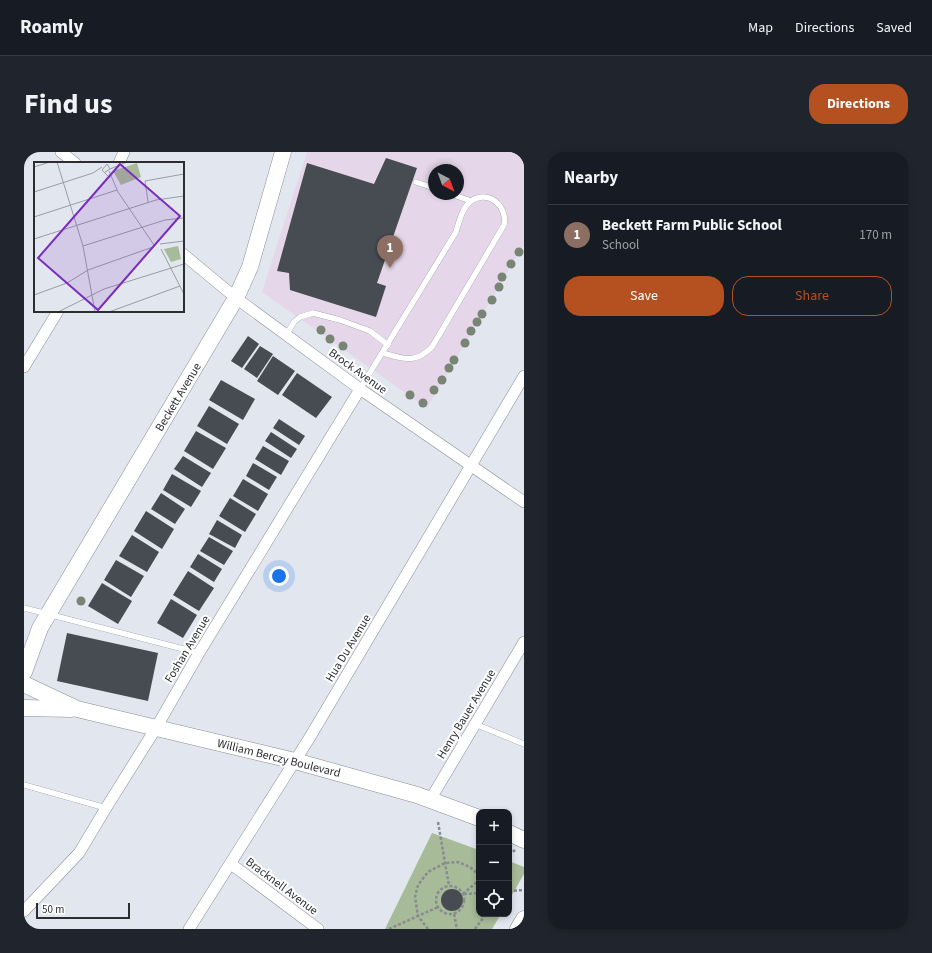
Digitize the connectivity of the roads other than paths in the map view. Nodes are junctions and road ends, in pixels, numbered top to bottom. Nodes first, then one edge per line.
1 (61, 152) edge
2 (124, 152) edge
3 (283, 152) edge
4 (74, 162) edge
5 (119, 162) edge
6 (416, 182) dead end
7 (428, 186) edge
8 (464, 199) edge
9 (471, 201) junction
10 (184, 255) edge
11 (236, 298) junction
12 (57, 312) edge
13 (286, 335) junction
14 (388, 345) junction
15 (383, 352) junction
16 (24, 366) edge
17 (524, 376) edge
18 (360, 389) junction
19 (471, 466) junction
20 (524, 502) edge
21 (24, 608) edge
22 (44, 621) junction
23 (24, 642) edge
24 (524, 642) edge
25 (199, 653) junction
26 (25, 684) edge
27 (24, 708) edge
28 (77, 709) junction
29 (475, 724) junction
30 (156, 728) junction
31 (524, 744) edge
32 (295, 761) junction
33 (24, 785) edge
34 (430, 800) junction
35 (106, 808) junction
36 (476, 817) edge
37 (512, 826) edge
38 (524, 828) edge
39 (512, 836) edge
40 (520, 845) edge
41 (231, 864) junction
42 (24, 911) edge
43 (524, 919) edge
44 (189, 929) edge
45 (318, 929) edge
46 (518, 929) edge

1 - 4 street
2 - 5 street
3 - 11 street, Beckett Avenue
6 - 7 lane
8 - 9 lane
9 - 14 lane
9 - 15 lane
10 - 11 street, Brock Avenue
11 - 13 street, Brock Avenue
11 - 22 street, Beckett Avenue
12 - 16 street
13 - 14 lane
13 - 18 street, Brock Avenue
14 - 15 lane
15 - 18 lane
17 - 19 street, Hua Du Avenue
18 - 19 street, Brock Avenue
18 - 25 street, Foshan Avenue
19 - 20 street, Brock Avenue
19 - 32 street, Hua Du Avenue
21 - 22 lane
22 - 23 street, Beckett Avenue
22 - 25 lane
22 - 26 street, Beckett Avenue
24 - 29 street, Henry Bauer Avenue
25 - 30 street, Foshan Avenue
26 - 28 street, William Berczy Boulevard
27 - 28 street, William Berczy Boulevard
28 - 30 street, William Berczy Boulevard
29 - 31 lane
29 - 34 street, Henry Bauer Avenue
30 - 32 street, William Berczy Boulevard
30 - 35 street, Foshan Avenue
32 - 34 street, William Berczy Boulevard
32 - 41 street, Hua Du Avenue
33 - 35 lane
34 - 36 street, William Berczy Boulevard
35 - 42 street, Foshan Avenue
37 - 38 street
39 - 40 street
41 - 44 street, Hua Du Avenue
41 - 45 street, Bracknell Avenue
43 - 46 street

